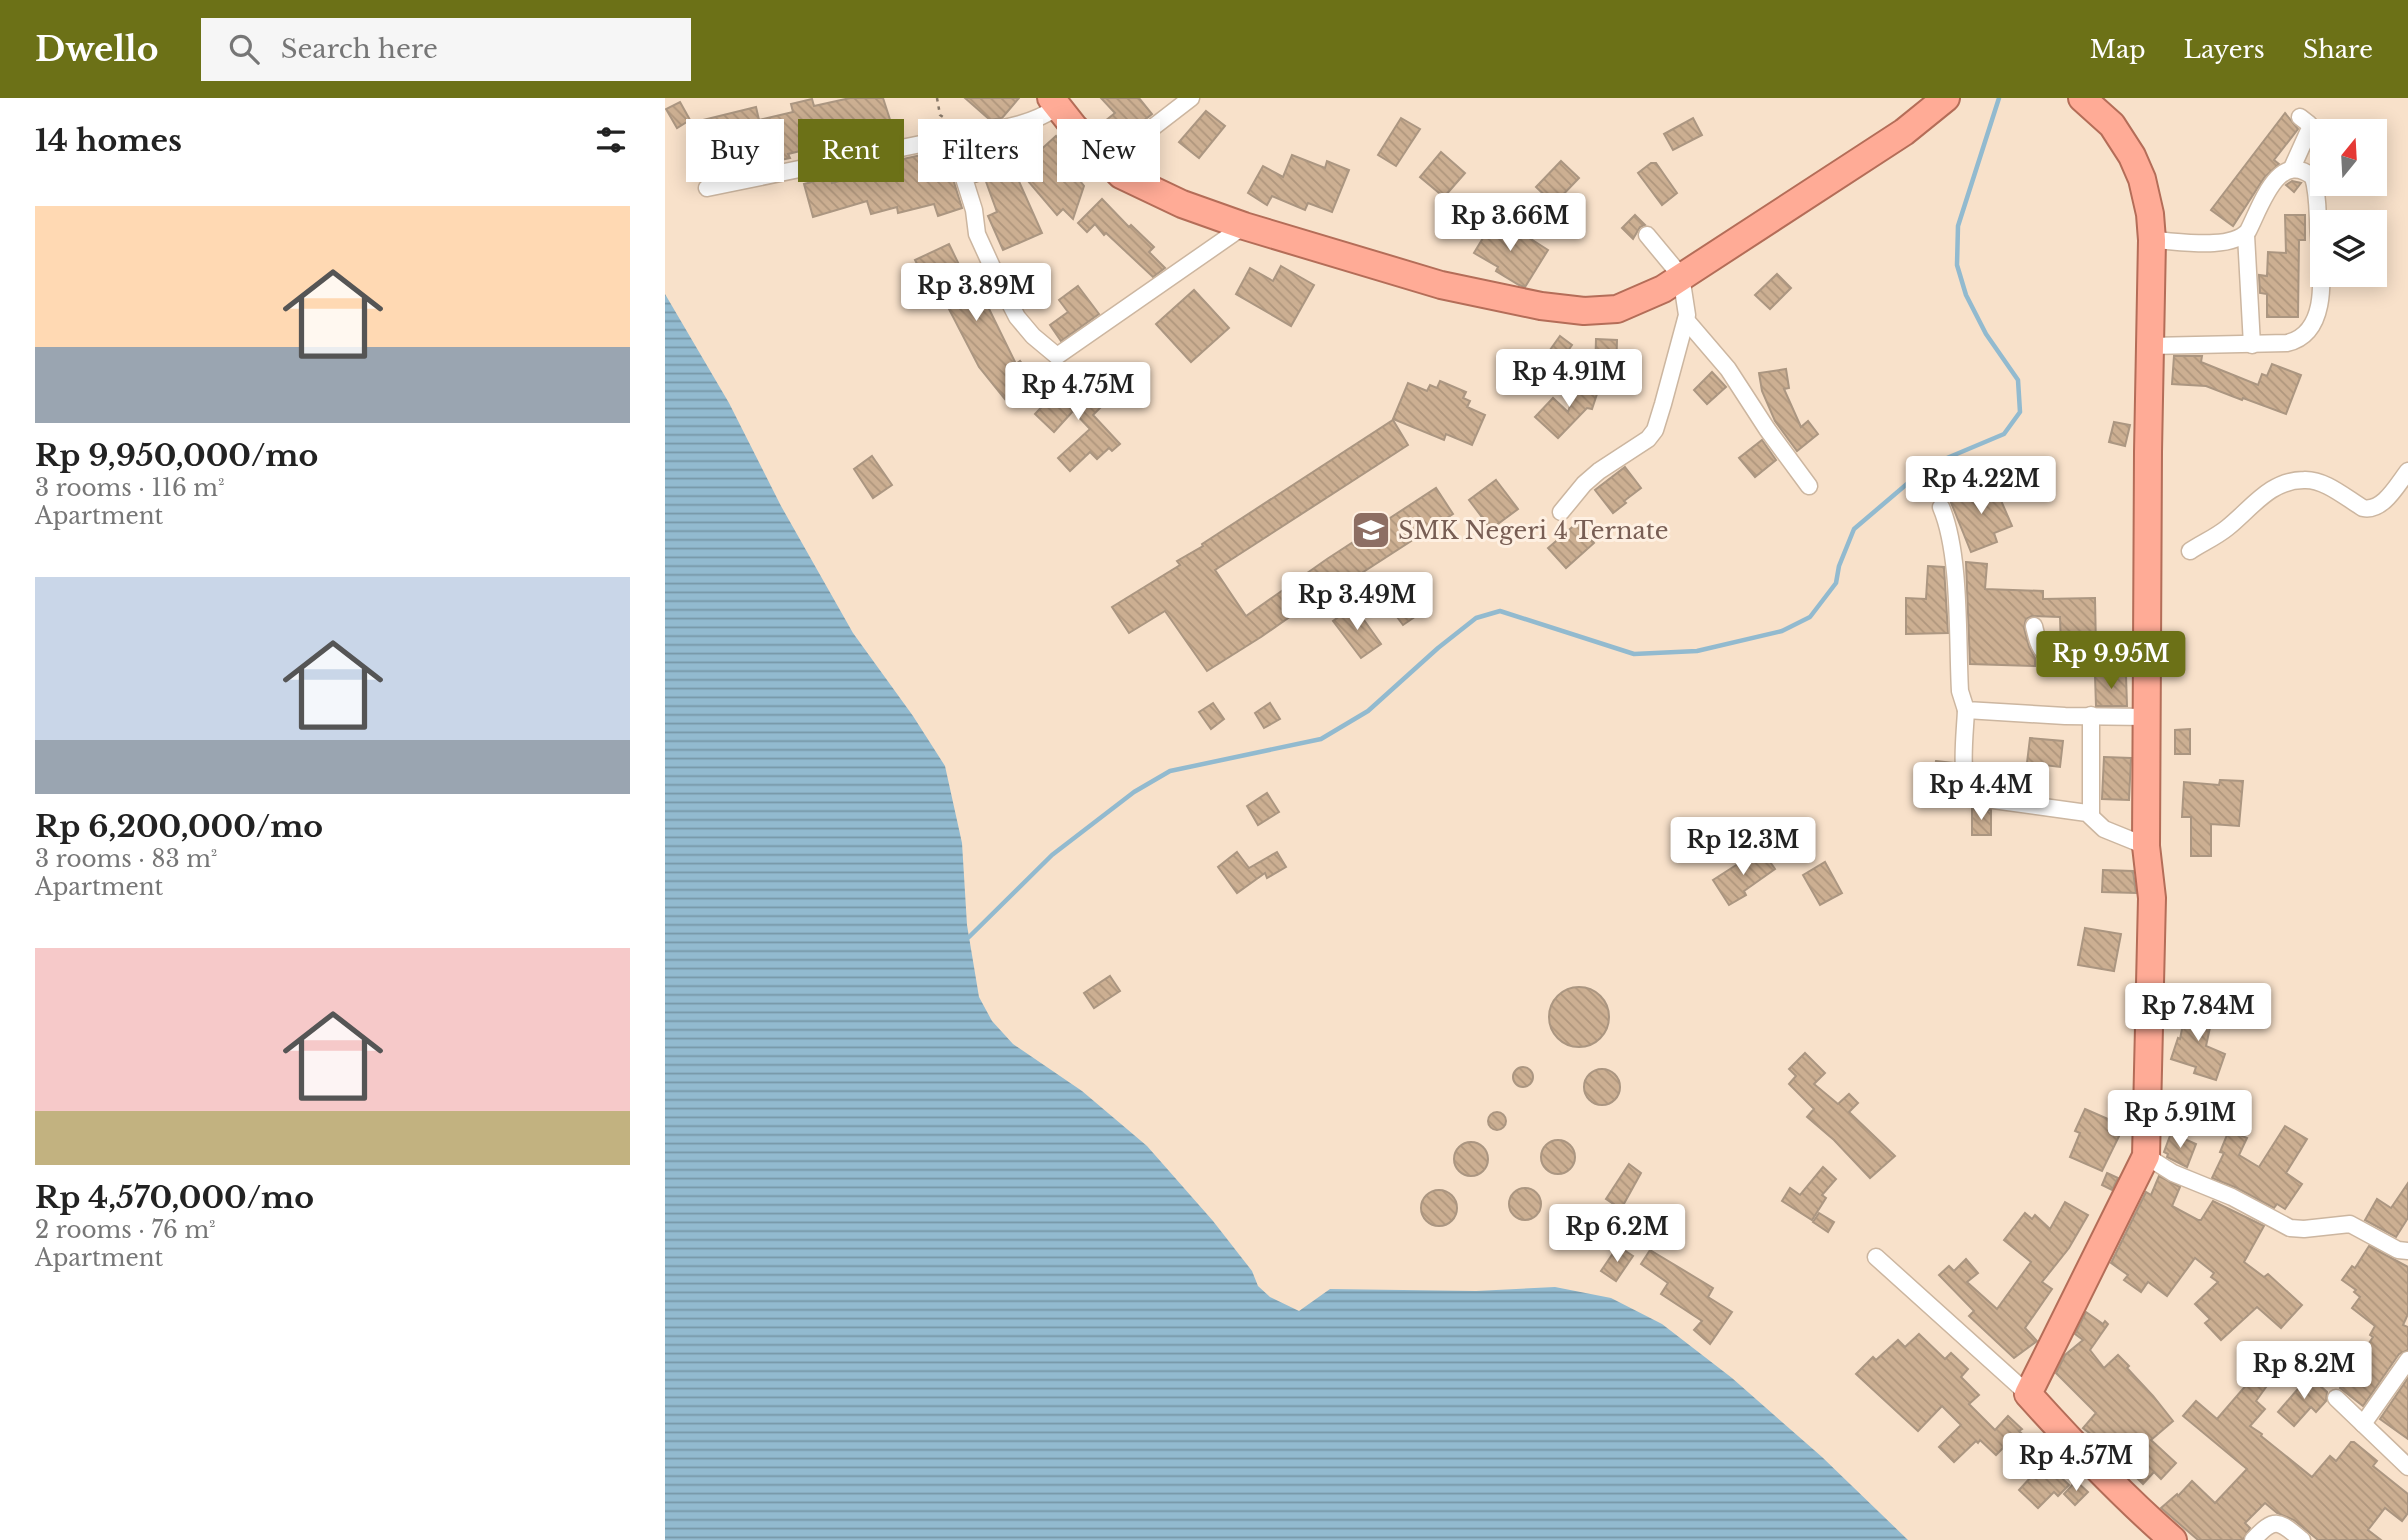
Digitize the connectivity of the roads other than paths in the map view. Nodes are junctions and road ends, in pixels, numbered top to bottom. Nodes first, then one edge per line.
1 (1191, 98) edge
2 (1946, 98) edge
3 (2082, 98) edge
4 (1054, 103) edge
5 (2300, 117) dead end
6 (1040, 119) edge
7 (1069, 119) edge
8 (1160, 122) edge
9 (918, 144) edge
10 (2292, 168) junction
11 (965, 182) edge
12 (1135, 182) edge
13 (707, 188) dead end
14 (1244, 226) junction
15 (1647, 235) dead end
16 (2245, 235) junction
17 (2152, 240) junction
18 (1681, 276) junction
19 (1686, 320) junction
20 (2252, 345) junction
21 (2150, 346) junction
22 (2408, 471) edge
23 (1809, 486) dead end
24 (1941, 507) dead end
25 (1561, 512) dead end
26 (2190, 551) dead end
27 (2034, 626) dead end
28 (2148, 658) junction
29 (1966, 710) junction
30 (2091, 715) junction
31 (2148, 716) junction
32 (2091, 816) junction
33 (2146, 846) junction
34 (2146, 1156) junction
35 (2408, 1251) edge
36 (1876, 1257) dead end
37 (2408, 1360) edge
38 (2028, 1394) junction
39 (2336, 1398) dead end
40 (2363, 1424) junction
41 (2408, 1467) edge
42 (2173, 1540) edge
43 (2253, 1540) edge
44 (2302, 1540) edge

1 - 8 street
2 - 18 highway
3 - 17 highway
4 - 6 street
4 - 7 highway
5 - 10 street
9 - 13 street
10 - 16 street
10 - 20 street
11 - 14 street
12 - 14 highway
14 - 18 highway
15 - 18 street
16 - 17 street
16 - 20 street
17 - 21 highway
18 - 19 street
19 - 23 street
19 - 25 street
20 - 21 street
21 - 28 highway
22 - 26 street
24 - 29 street
27 - 28 street
28 - 31 highway
29 - 30 street
29 - 32 street
30 - 31 street
30 - 32 street
31 - 33 highway
32 - 33 street
33 - 34 highway
34 - 35 street
34 - 38 highway
36 - 38 street
37 - 40 street
38 - 42 highway
39 - 40 street
40 - 41 street
43 - 44 street

